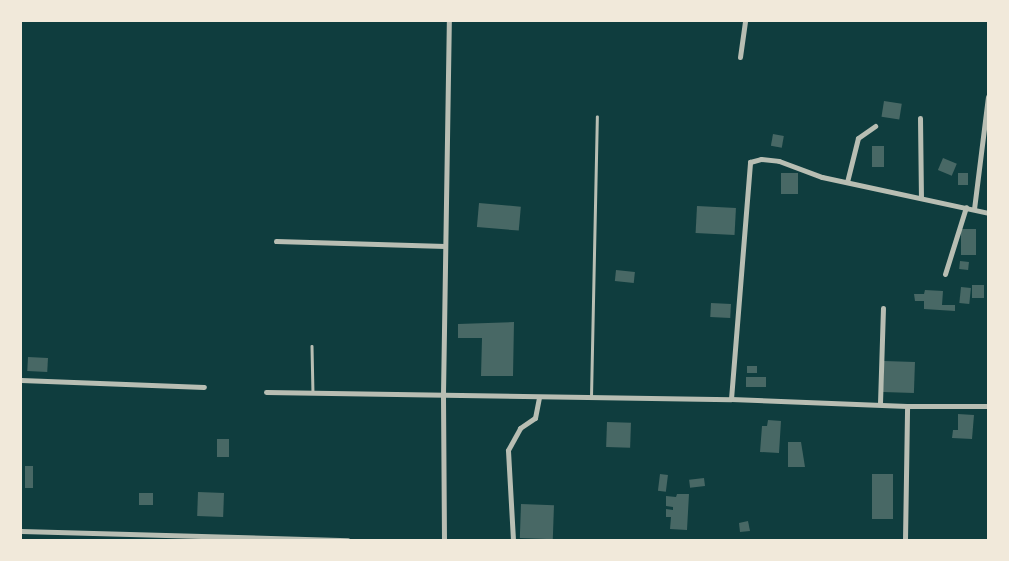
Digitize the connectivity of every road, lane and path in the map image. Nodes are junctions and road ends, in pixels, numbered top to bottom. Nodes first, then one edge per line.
1 (449, 21) edge
2 (745, 21) edge
3 (740, 57) dead end
4 (988, 97) edge
5 (987, 115) edge
6 (597, 117) dead end
7 (920, 118) dead end
8 (874, 126) dead end
9 (847, 182) junction
10 (922, 197) junction
11 (966, 208) junction
12 (974, 209) junction
13 (988, 213) edge
14 (276, 241) dead end
15 (445, 246) junction
16 (945, 274) dead end
17 (883, 308) dead end
18 (312, 346) dead end
19 (21, 380) edge
20 (204, 387) dead end
21 (266, 392) dead end
22 (312, 392) junction
23 (443, 394) junction
24 (539, 397) junction
25 (590, 398) junction
26 (731, 398) junction
27 (880, 403) junction
28 (907, 406) junction
29 (988, 406) edge
30 (21, 530) edge
31 (348, 540) edge
32 (444, 540) edge
33 (513, 540) edge
34 (905, 540) edge

1 - 15 street
2 - 3 street
4 - 5 street
5 - 12 street
6 - 25 lane
7 - 10 street
8 - 9 street
9 - 10 street
9 - 26 street
10 - 11 street
11 - 12 street
11 - 16 street
12 - 13 street
14 - 15 street
15 - 23 street
17 - 27 street
18 - 22 lane
19 - 20 street
21 - 22 street
22 - 23 street
23 - 24 street
23 - 32 street
24 - 25 street
24 - 33 street
25 - 26 street
26 - 27 street
27 - 28 street
28 - 29 street
28 - 34 street
30 - 31 street

